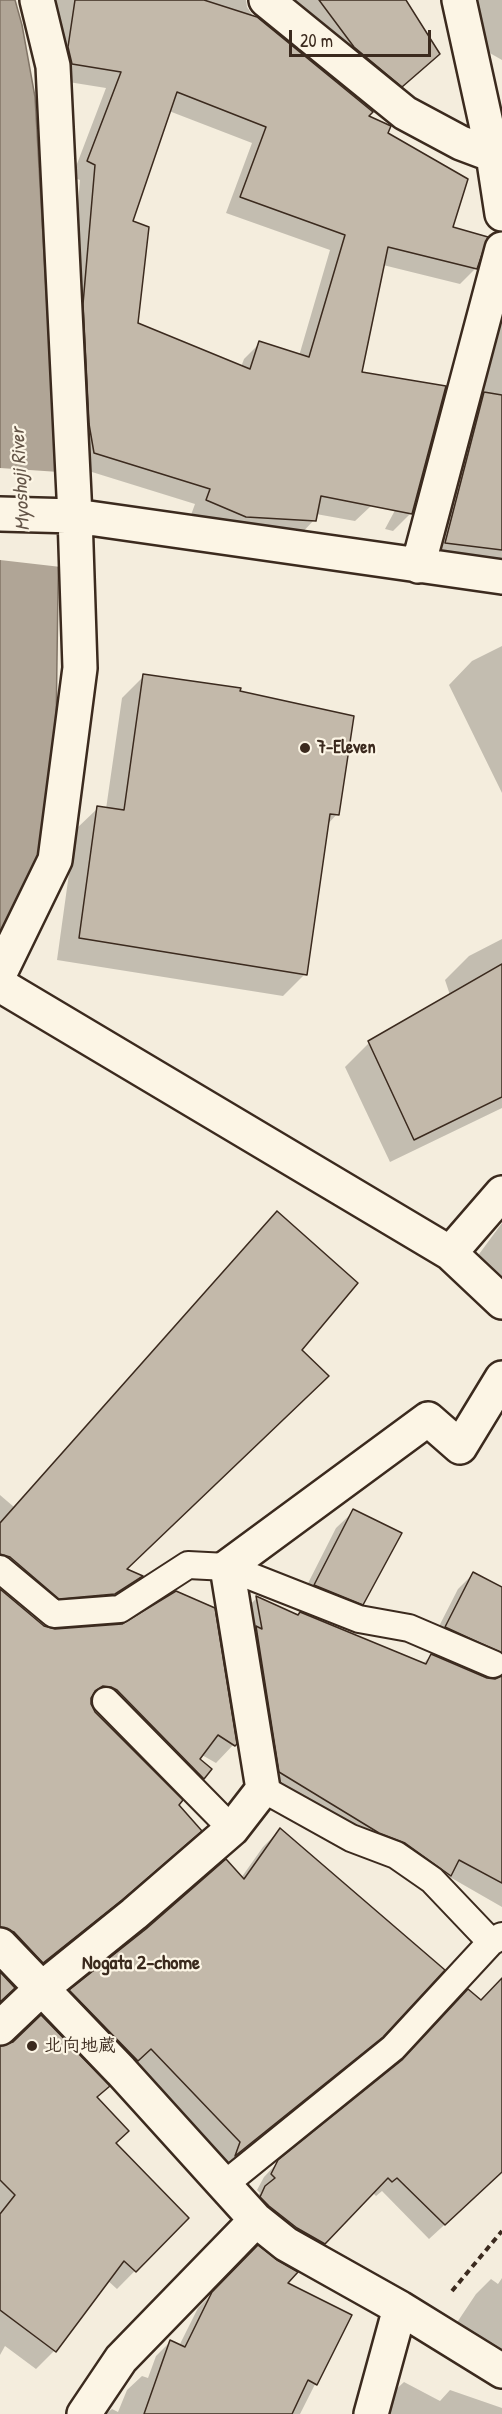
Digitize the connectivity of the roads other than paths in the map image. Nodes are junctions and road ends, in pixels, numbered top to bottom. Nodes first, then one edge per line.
1 (37, 0) edge
2 (459, 0) edge
3 (272, 1) edge
4 (498, 154) edge
5 (502, 214) edge
6 (502, 249) edge
7 (0, 514) edge
8 (67, 516) junction
9 (418, 566) junction
10 (502, 577) edge
11 (0, 973) edge
12 (0, 985) edge
13 (502, 1193) edge
14 (450, 1253) junction
15 (502, 1302) edge
16 (502, 1378) edge
17 (227, 1567) junction
18 (0, 1569) edge
19 (494, 1664) dead end
20 (106, 1701) dead end
21 (263, 1789) junction
22 (232, 1829) junction
23 (496, 1939) edge
24 (0, 1944) edge
25 (41, 1989) junction
26 (0, 2028) edge
27 (225, 2184) junction
28 (256, 2220) junction
29 (412, 2316) junction
30 (502, 2371) edge
31 (84, 2414) edge
32 (371, 2414) edge

1 - 8 street
2 - 4 street
3 - 4 street
4 - 5 street
6 - 9 street
7 - 8 street
8 - 9 street
8 - 11 street
9 - 10 street
12 - 14 street
13 - 14 street
14 - 15 street
16 - 17 street
17 - 18 lane
17 - 19 lane
17 - 21 street
20 - 22 lane
21 - 22 street
21 - 23 lane
22 - 25 street
23 - 27 lane
24 - 25 street
25 - 26 street
25 - 27 street
27 - 28 street
28 - 29 street
28 - 31 street
29 - 30 street
29 - 32 street

